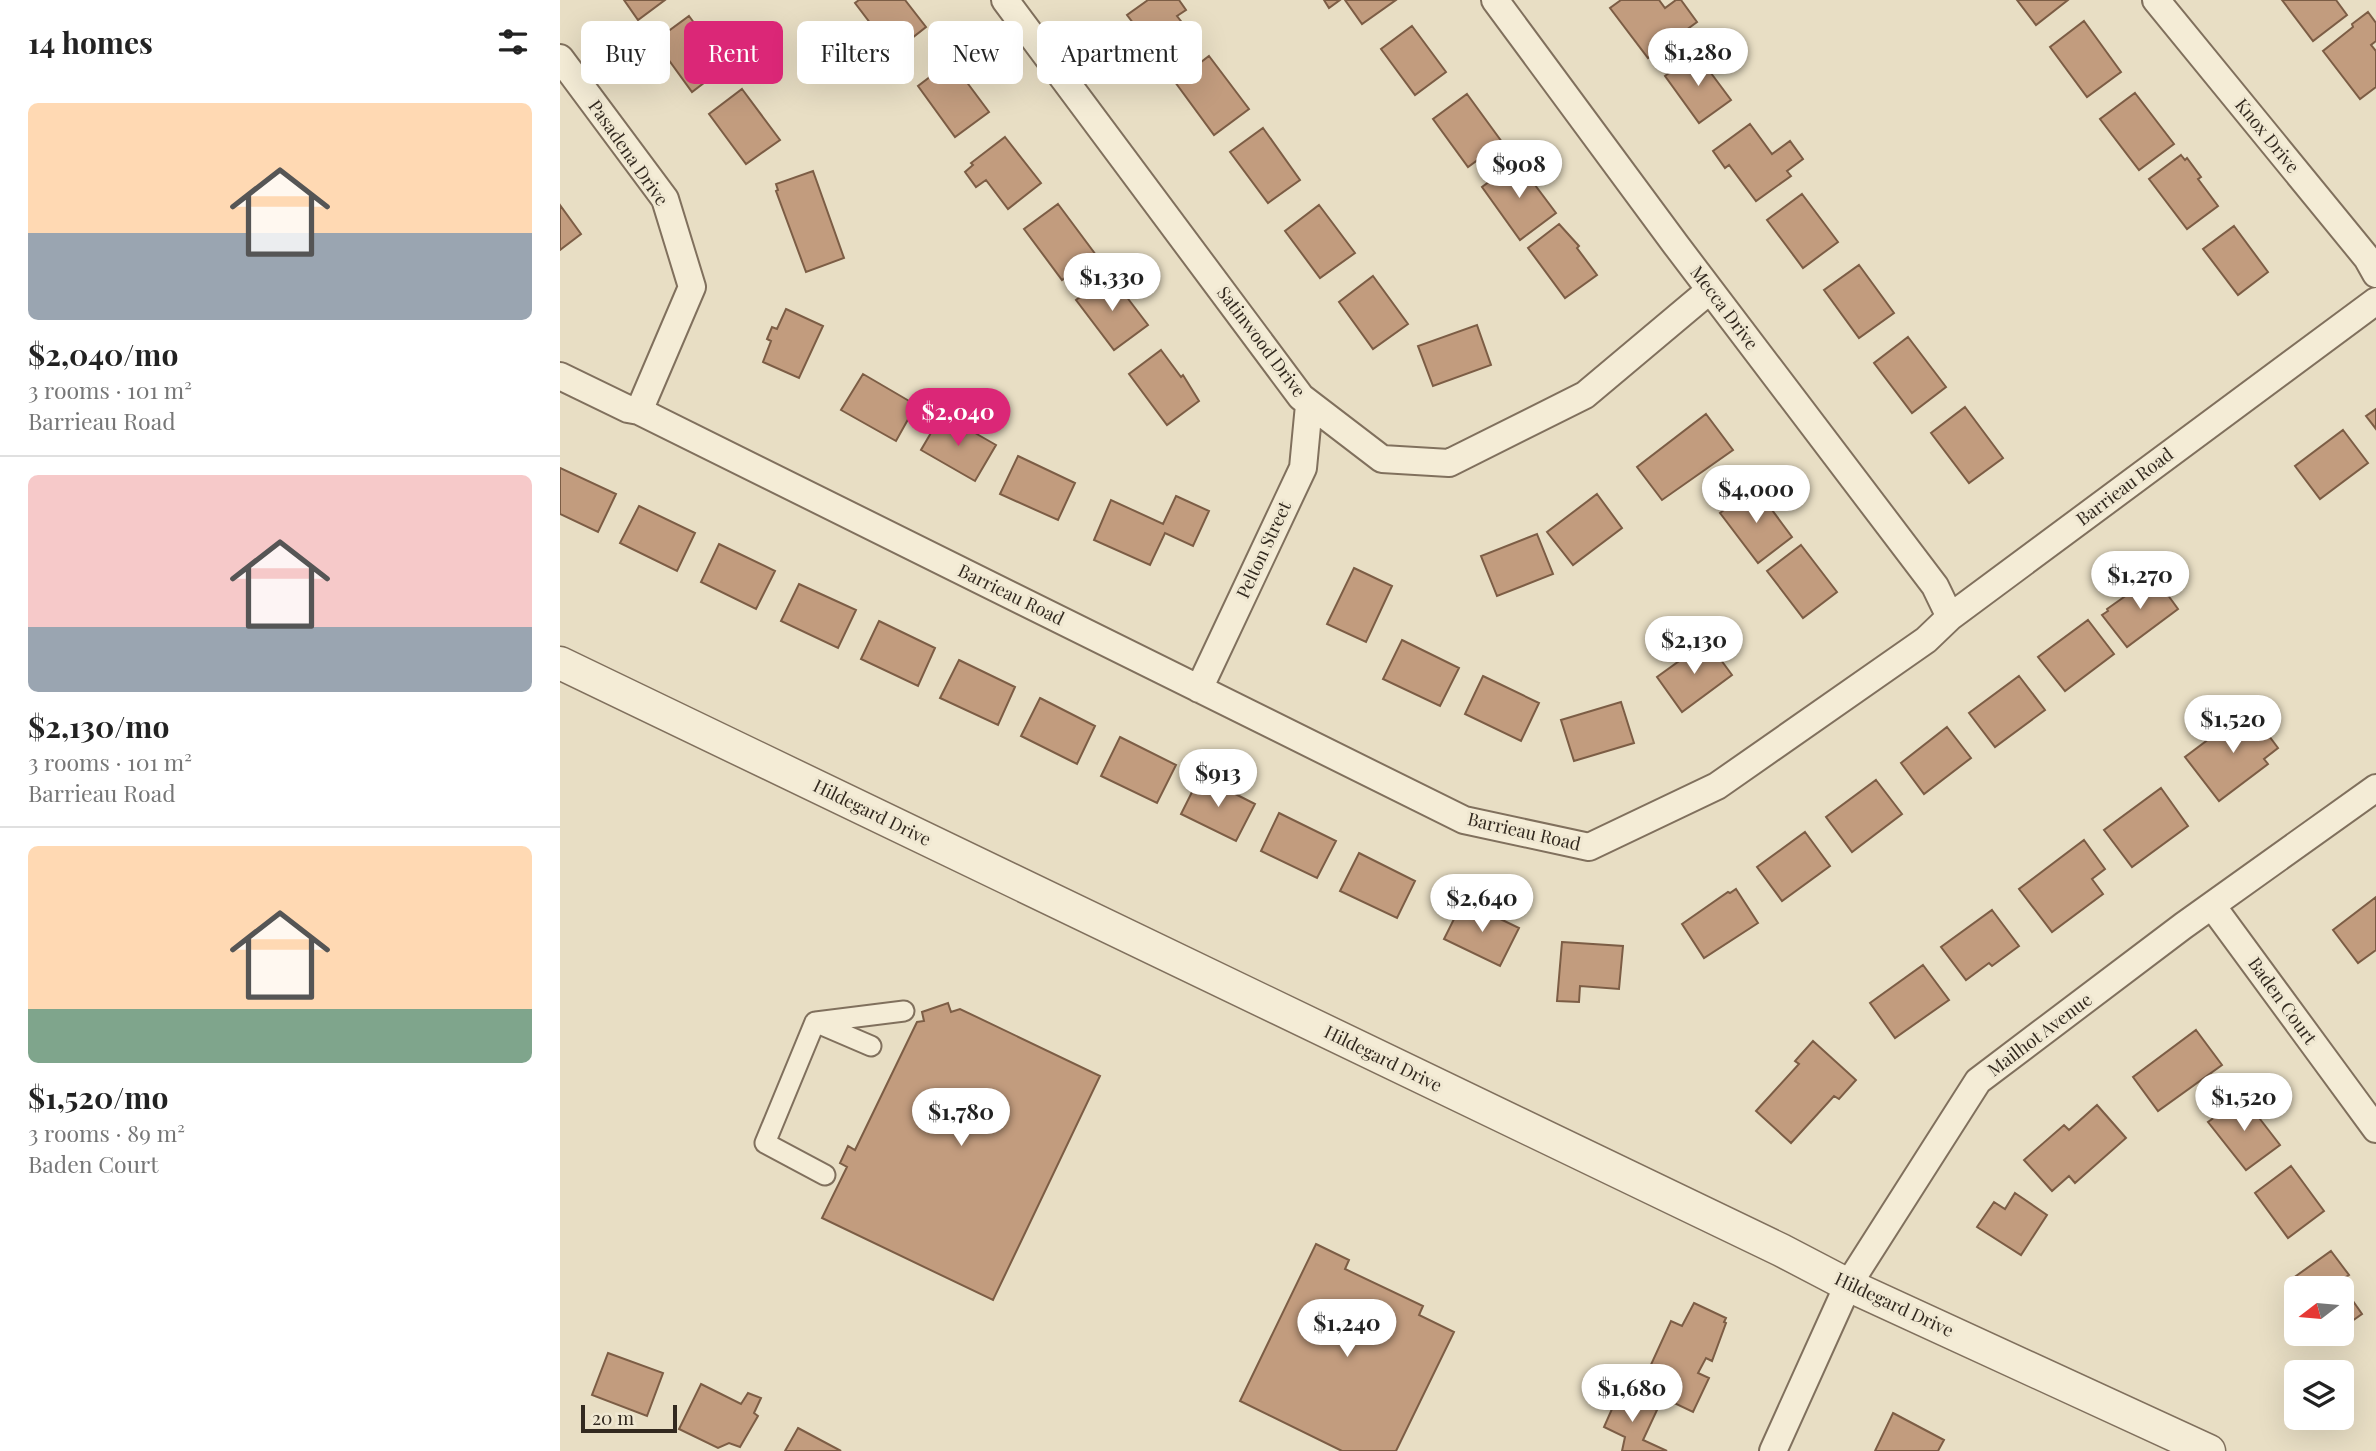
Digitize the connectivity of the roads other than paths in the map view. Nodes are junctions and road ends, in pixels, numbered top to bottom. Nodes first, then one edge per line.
1 (1005, 0) edge
2 (1495, 0) edge
3 (2156, 0) edge
4 (560, 58) edge
5 (2376, 274) edge
6 (1710, 290) junction
7 (2376, 301) edge
8 (560, 376) edge
9 (1309, 405) junction
10 (639, 411) junction
11 (1950, 617) junction
12 (560, 663) edge
13 (1199, 689) junction
14 (2376, 788) edge
15 (2213, 906) junction
16 (904, 1011) dead end
17 (815, 1022) junction
18 (871, 1046) dead end
19 (2376, 1129) edge
20 (825, 1175) dead end
21 (1848, 1285) junction
22 (1773, 1451) edge
23 (2209, 1451) edge

1 - 9 street, Satinwood Drive
2 - 6 street, Mecca Drive
3 - 5 street, Knox Drive
4 - 10 street, Pasadena Drive
6 - 9 street, Satinwood Drive
6 - 11 street, Mecca Drive
7 - 11 street, Barrieau Road
8 - 10 street, Barrieau Road
9 - 13 street, Pelton Street
10 - 13 street, Barrieau Road
11 - 13 street, Barrieau Road
12 - 21 street, Hildegard Drive
14 - 15 street, Mailhot Avenue
15 - 19 street, Baden Court
15 - 21 street, Mailhot Avenue
16 - 17 street
17 - 18 street
17 - 20 street
21 - 22 street, Mailhot Avenue
21 - 23 street, Hildegard Drive

